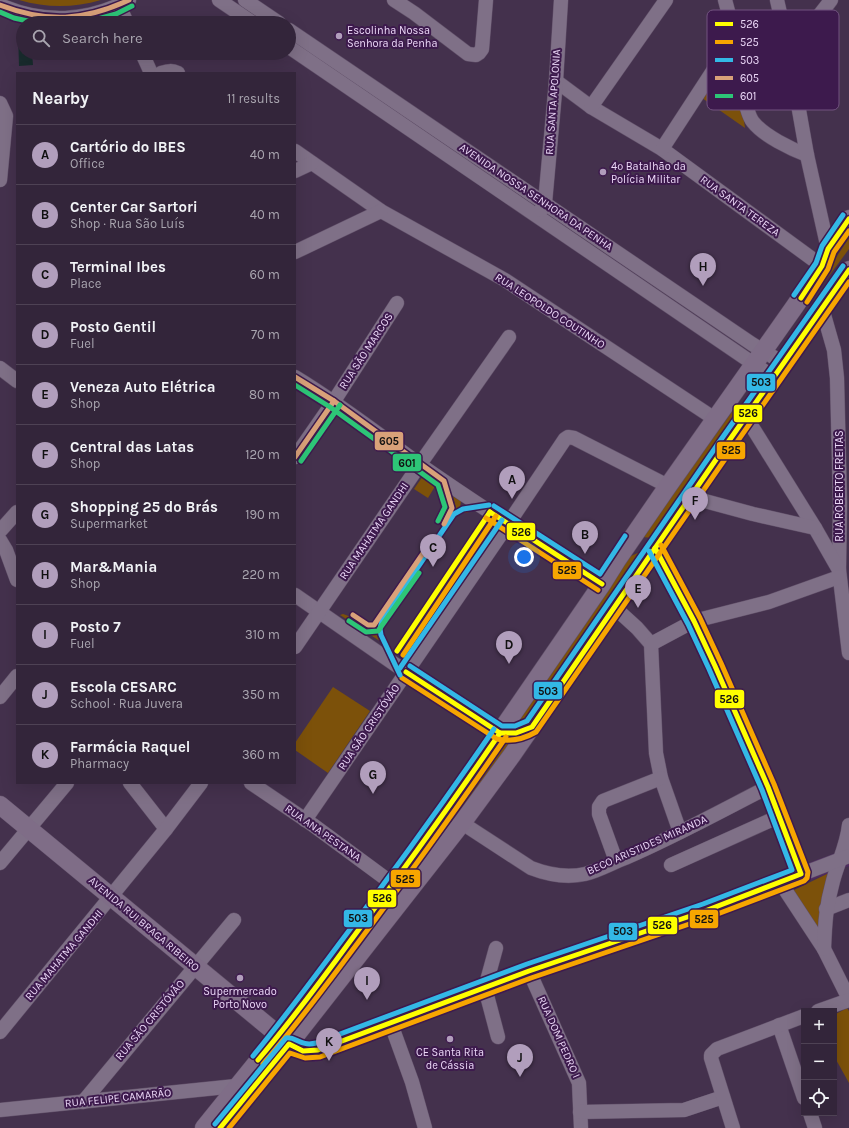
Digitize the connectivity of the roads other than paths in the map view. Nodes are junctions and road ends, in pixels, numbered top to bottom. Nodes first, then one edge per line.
1 (220, 0) edge
2 (245, 0) edge
3 (394, 0) edge
4 (486, 0) edge
5 (666, 0) edge
6 (725, 0) edge
7 (777, 0) edge
8 (831, 0) edge
9 (124, 3) edge
10 (563, 3) edge
11 (0, 5) edge
12 (414, 6) edge
13 (728, 10) edge
14 (779, 10) edge
15 (824, 10) edge
16 (36, 16) edge
17 (85, 16) edge
18 (126, 16) edge
19 (251, 16) edge
20 (255, 16) edge
21 (296, 35) edge
22 (296, 52) edge
23 (145, 60) edge
24 (151, 72) edge
25 (164, 72) edge
26 (176, 72) edge
27 (707, 80) edge
28 (556, 81) junction
29 (0, 102) edge
30 (591, 107) junction
31 (747, 110) edge
32 (800, 110) edge
33 (412, 113) junction
34 (404, 126) junction
35 (662, 150) junction
36 (296, 152) edge
37 (808, 155) junction
38 (477, 157) junction
39 (312, 162) junction
40 (469, 169) junction
41 (296, 170) edge
42 (0, 180) edge
43 (545, 203) junction
44 (381, 211) junction
45 (537, 216) junction
46 (849, 219) edge
47 (828, 249) junction
48 (296, 252) edge
49 (822, 266) junction
50 (849, 270) edge
51 (677, 293) junction
52 (397, 303) dead end
53 (669, 305) junction
54 (822, 308) junction
55 (722, 323) junction
56 (714, 336) junction
57 (509, 337) dead end
58 (759, 357) junction
59 (0, 368) edge
60 (778, 370) junction
61 (296, 378) edge
62 (16, 380) edge
63 (334, 401) junction
64 (746, 417) junction
65 (715, 419) junction
66 (296, 456) edge
67 (420, 464) junction
68 (668, 486) junction
69 (690, 497) junction
70 (16, 513) edge
71 (508, 524) junction
72 (814, 528) junction
73 (0, 532) edge
74 (0, 540) edge
75 (655, 548) junction
76 (624, 550) junction
77 (14, 564) edge
78 (839, 574) junction
79 (16, 575) edge
80 (602, 584) junction
81 (296, 596) edge
82 (614, 607) junction
83 (319, 612) junction
84 (694, 621) junction
85 (651, 644) junction
86 (296, 646) edge
87 (849, 653) edge
88 (406, 672) junction
89 (16, 677) edge
90 (0, 697) edge
91 (532, 727) junction
92 (500, 733) junction
93 (661, 778) junction
94 (66, 784) edge
95 (131, 784) edge
96 (200, 784) edge
97 (253, 784) edge
98 (768, 788) junction
99 (0, 804) edge
100 (780, 816) junction
101 (305, 820) junction
102 (462, 823) junction
103 (849, 825) edge
104 (28, 828) junction
105 (166, 829) junction
106 (680, 832) junction
107 (845, 858) edge
108 (616, 861) junction
109 (0, 863) edge
110 (671, 865) dead end
111 (801, 874) junction
112 (780, 882) junction
113 (393, 884) junction
114 (112, 897) junction
115 (849, 900) edge
116 (826, 909) junction
117 (234, 920) dead end
118 (825, 925) junction
119 (810, 929) junction
120 (496, 948) dead end
121 (824, 949) junction
122 (195, 966) junction
123 (529, 971) junction
124 (485, 988) junction
125 (849, 1000) edge
126 (826, 1008) edge
127 (801, 1017) edge
128 (390, 1024) junction
129 (779, 1025) junction
130 (0, 1032) edge
131 (498, 1037) dead end
132 (284, 1040) junction
133 (236, 1086) junction
134 (801, 1089) edge
135 (722, 1097) junction
136 (83, 1102) junction
137 (0, 1110) edge
138 (580, 1112) junction
139 (811, 1116) edge
140 (204, 1128) edge
141 (220, 1128) edge
142 (425, 1128) edge
143 (581, 1128) edge
144 (734, 1128) edge
145 (816, 1128) edge

1 - 19 street
2 - 20 street
3 - 12 street
4 - 12 street
5 - 30 street
6 - 13 street
7 - 14 street
8 - 15 street
9 - 17 street
9 - 18 street
10 - 28 street, RUA SANTA APOLONIA
11 - 16 street
21 - 33 street, AVENIDA NOSSA SENHORA DA PENHA
22 - 34 street, AVENIDA NOSSA SENHORA DA PENHA
23 - 24 street
25 - 26 street
27 - 35 street
28 - 30 street, RUA SANTA TEREZA
28 - 43 street, RUA SANTA APOLONIA
29 - 42 street
30 - 35 street, RUA SANTA TEREZA
31 - 37 street
32 - 37 street
33 - 34 street
33 - 38 street, AVENIDA NOSSA SENHORA DA PENHA
34 - 40 street, AVENIDA NOSSA SENHORA DA PENHA
35 - 49 street, RUA SANTA TEREZA
36 - 39 street, RUA LEOPOLDO COUTINHO
37 - 47 street
38 - 40 street
38 - 43 street, AVENIDA NOSSA SENHORA DA PENHA
39 - 41 street
39 - 44 street, RUA LEOPOLDO COUTINHO
40 - 45 street, AVENIDA NOSSA SENHORA DA PENHA
43 - 45 street
43 - 51 street, AVENIDA NOSSA SENHORA DA PENHA
44 - 48 street
44 - 65 street, RUA LEOPOLDO COUTINHO
45 - 53 street, AVENIDA NOSSA SENHORA DA PENHA
46 - 47 main road
47 - 49 main road
49 - 58 main road
50 - 54 main road
51 - 53 street
51 - 55 street, AVENIDA NOSSA SENHORA DA PENHA
52 - 63 street, RUA SÃO MARCOS
53 - 56 street, AVENIDA NOSSA SENHORA DA PENHA
54 - 60 main road
54 - 78 street, RUA ROBERTO FREITAS
55 - 56 street
55 - 58 street, AVENIDA NOSSA SENHORA DA PENHA
56 - 58 street, AVENIDA NOSSA SENHORA DA PENHA
57 - 67 street, RUA MAHATMA GANDHI
58 - 60 street, AVENIDA NOSSA SENHORA DA PENHA
58 - 64 main road
58 - 65 main road
59 - 62 street
60 - 64 main road
61 - 63 street
63 - 66 street, RUA SÃO MARCOS
63 - 67 street
64 - 69 main road
64 - 72 street
65 - 68 main road
67 - 71 street
67 - 83 street, RUA MAHATMA GANDHI
68 - 71 street, RUA SÃO CRISTÓVÃO
68 - 76 main road
69 - 72 street
69 - 75 main road
70 - 73 street
71 - 80 street
71 - 88 street, RUA SÃO CRISTÓVÃO
72 - 78 street
74 - 77 street
75 - 76 main road
75 - 82 main road
75 - 84 street
76 - 80 main road
77 - 79 street
78 - 84 street
78 - 87 street
80 - 92 main road
81 - 83 street
82 - 85 street
82 - 91 main road
83 - 86 street, RUA MAHATMA GANDHI
83 - 88 street
84 - 85 street
84 - 98 street
85 - 93 street
88 - 92 street
88 - 101 street, RUA SÃO CRISTÓVÃO
89 - 90 street
91 - 92 main road
91 - 102 main road
92 - 113 main road
93 - 106 street
93 - 108 street
94 - 104 street
95 - 105 street
96 - 105 street, RUA MAHATMA GANDHI
97 - 101 street, RUA ANA PESTANA
98 - 100 street
98 - 106 street, BECO ARISTIDES MIRANDA
99 - 104 main road, AVENIDA RUI BRAGA RIBEIRO
100 - 110 street
100 - 111 street
101 - 113 street, RUA ANA PESTANA
102 - 108 street, BECO ARISTIDES MIRANDA
102 - 132 main road
103 - 107 street
104 - 109 street
104 - 114 main road, AVENIDA RUI BRAGA RIBEIRO
105 - 114 street, RUA MAHATMA GANDHI
106 - 108 street, BECO ARISTIDES MIRANDA
107 - 111 street
107 - 116 street
111 - 112 street
112 - 119 street
112 - 123 street
113 - 132 main road
114 - 122 main road, AVENIDA RUI BRAGA RIBEIRO
114 - 130 street, RUA MAHATMA GANDHI
115 - 116 street
116 - 118 street
117 - 122 street, RUA SÃO CRISTÓVÃO
118 - 119 street
118 - 121 street
119 - 121 street
120 - 124 street
121 - 125 street
122 - 132 main road, AVENIDA RUI BRAGA RIBEIRO
122 - 136 street, RUA SÃO CRISTÓVÃO
123 - 124 street
123 - 138 street, RUA DOM PEDRO I
124 - 128 street
124 - 131 street
125 - 126 street
127 - 129 street
128 - 132 street
128 - 142 street
129 - 134 street
129 - 135 street
132 - 133 main road
132 - 141 main road
133 - 136 street, RUA FELIPE CAMARÃO
133 - 140 main road
135 - 138 street
135 - 144 street
136 - 137 street, RUA FELIPE CAMARÃO
138 - 143 street, RUA DOM PEDRO I
139 - 145 street

